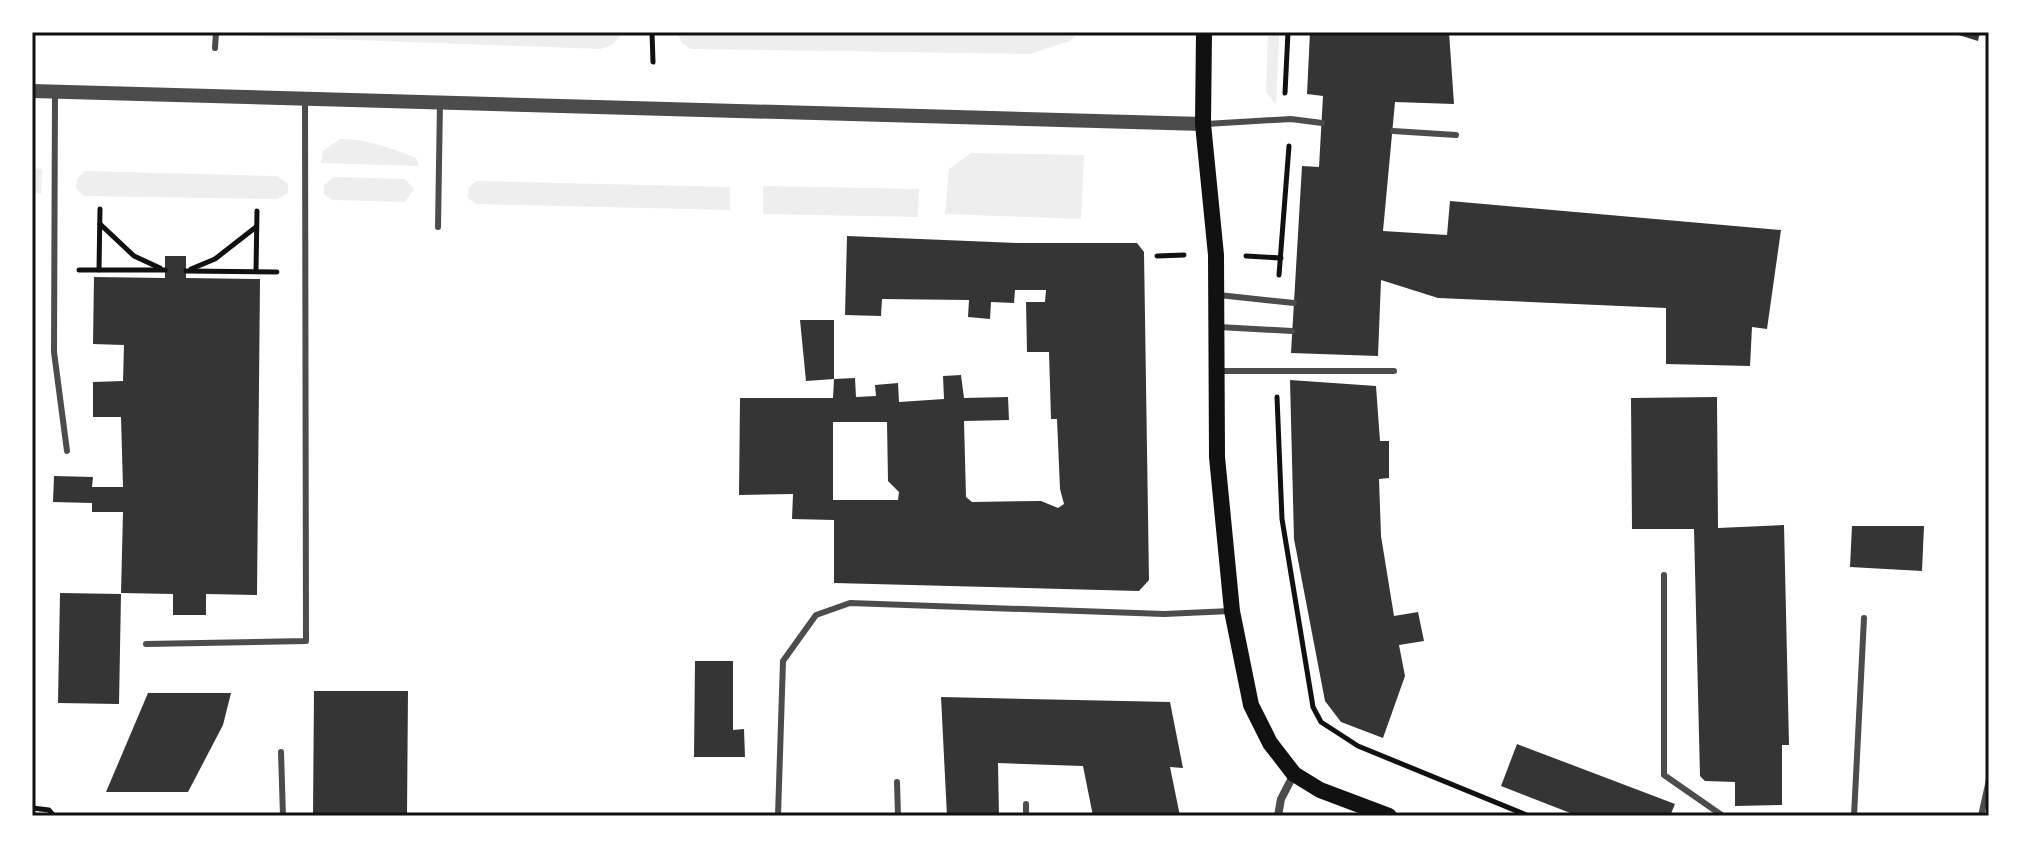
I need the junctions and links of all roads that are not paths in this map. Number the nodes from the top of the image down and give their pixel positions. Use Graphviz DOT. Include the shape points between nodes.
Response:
graph roads {
  1 [pos="216,32"];
  2 [pos="1204,32"];
  3 [pos="215,48"];
  4 [pos="32,91"];
  5 [pos="55,91"];
  6 [pos="305,99"];
  7 [pos="440,102"];
  8 [pos="1322,123"];
  9 [pos="1203,124"];
  10 [pos="1393,131"];
  11 [pos="1456,135"];
  12 [pos="438,227"];
  13 [pos="1216,295"];
  14 [pos="1294,303"];
  15 [pos="1216,327"];
  16 [pos="1292,331"];
  17 [pos="1216,371"];
  18 [pos="1394,371"];
  19 [pos="67,451"];
  20 [pos="1664,575"];
  21 [pos="1232,611"];
  22 [pos="1864,618"];
  23 [pos="146,644"];
  24 [pos="281,752"];
  25 [pos="1294,774"];
  26 [pos="1989,780"];
  27 [pos="897,782"];
  28 [pos="1026,804"];
  29 [pos="283,816"];
  30 [pos="778,816"];
  31 [pos="898,816"];
  32 [pos="1026,816"];
  33 [pos="1278,816"];
  34 [pos="1389,816"];
  35 [pos="1723,816"];
  36 [pos="1854,816"];
  37 [pos="1981,816"];
  1 -- 3 [label="lane"];
  2 -- 9 [label="main road"];
  4 -- 5 [label="street"];
  5 -- 6 [label="street"];
  5 -- 19 [label="lane" via="54,352"];
  6 -- 7 [label="street"];
  6 -- 23 [label="lane" via="306,641"];
  7 -- 9 [label="street"];
  7 -- 12 [label="lane"];
  8 -- 9 [label="lane" via="1291,119"];
  9 -- 13 [label="main road"];
  10 -- 11 [label="lane"];
  13 -- 14 [label="lane"];
  13 -- 15 [label="main road"];
  15 -- 16 [label="lane"];
  15 -- 17 [label="main road"];
  17 -- 18 [label="lane"];
  17 -- 21 [label="main road" via="1217,457"];
  20 -- 35 [label="lane" via="1664,775"];
  21 -- 25 [label="main road" via="1251,705"];
  21 -- 30 [label="lane" via="1164,614 850,603 816,615 783,661"];
  22 -- 36 [label="lane"];
  24 -- 29 [label="lane"];
  25 -- 33 [label="street"];
  25 -- 34 [label="main road" via="1320,790"];
  26 -- 37 [label="lane"];
  27 -- 31 [label="lane"];
  28 -- 32 [label="lane"];
}
